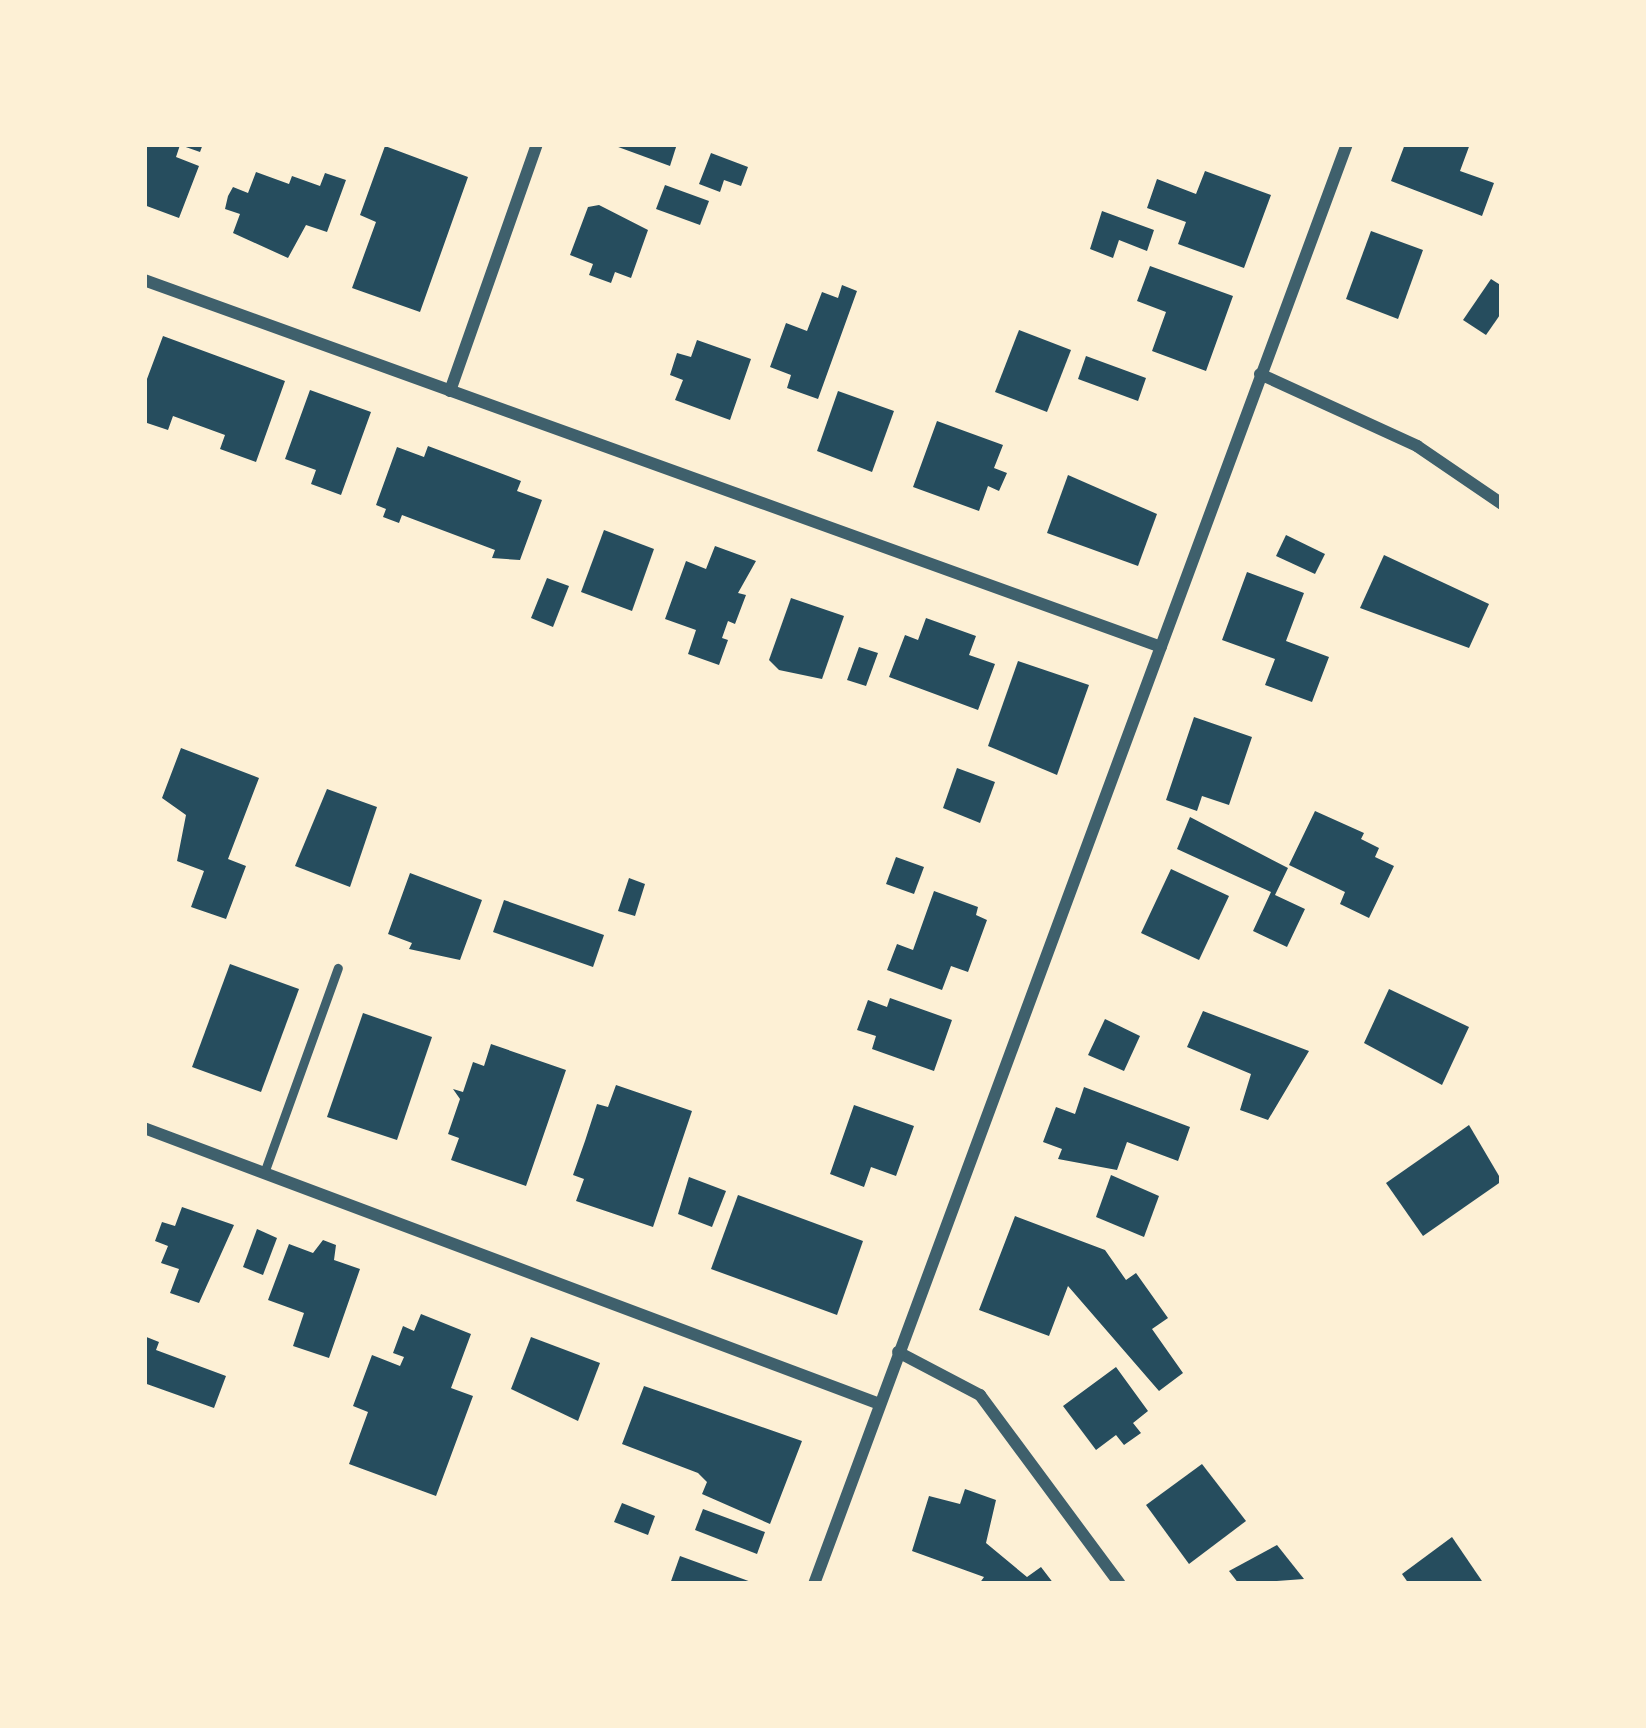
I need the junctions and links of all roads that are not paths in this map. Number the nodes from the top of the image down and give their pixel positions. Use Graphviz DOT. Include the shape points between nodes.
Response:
graph roads {
  1 [pos="537,144"];
  2 [pos="1347,144"];
  3 [pos="144,280"];
  4 [pos="1259,374"];
  5 [pos="449,391"];
  6 [pos="1502,504"];
  7 [pos="1162,646"];
  8 [pos="338,968"];
  9 [pos="144,1129"];
  10 [pos="264,1173"];
  11 [pos="898,1352"];
  12 [pos="880,1404"];
  13 [pos="814,1584"];
  14 [pos="1120,1584"];
  1 -- 5 [label="street"];
  2 -- 4 [label="street"];
  3 -- 5 [label="street"];
  4 -- 6 [label="street" via="1417,446"];
  4 -- 7 [label="street"];
  5 -- 7 [label="street"];
  7 -- 11 [label="street"];
  8 -- 10 [label="lane"];
  9 -- 10 [label="street"];
  10 -- 12 [label="street"];
  11 -- 12 [label="street"];
  11 -- 14 [label="street" via="980,1395"];
  12 -- 13 [label="street"];
}
